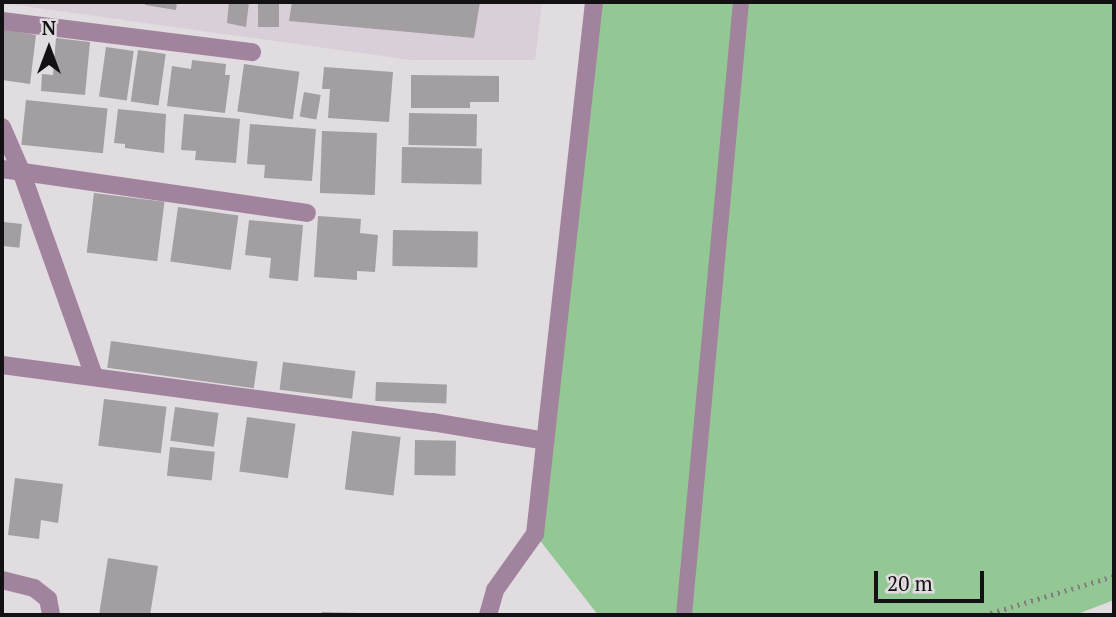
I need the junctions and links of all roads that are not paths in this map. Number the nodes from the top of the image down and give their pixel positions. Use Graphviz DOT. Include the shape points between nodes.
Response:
graph roads {
  1 [pos="594,2"];
  2 [pos="741,2"];
  3 [pos="2,21"];
  4 [pos="252,52"];
  5 [pos="2,127"];
  6 [pos="2,169"];
  7 [pos="22,172"];
  8 [pos="307,213"];
  9 [pos="2,365"];
  10 [pos="94,376"];
  11 [pos="545,441"];
  12 [pos="2,580"];
  13 [pos="51,615"];
  14 [pos="488,615"];
  15 [pos="684,615"];
  1 -- 11 [label="street"];
  2 -- 15 [label="lane"];
  3 -- 4 [label="street"];
  5 -- 7 [label="street"];
  6 -- 7 [label="street"];
  7 -- 8 [label="street"];
  7 -- 10 [label="street"];
  9 -- 10 [label="street"];
  10 -- 11 [label="street"];
  11 -- 14 [label="street" via="536,534 495,590"];
  12 -- 13 [label="street" via="34,588 48,599"];
}
